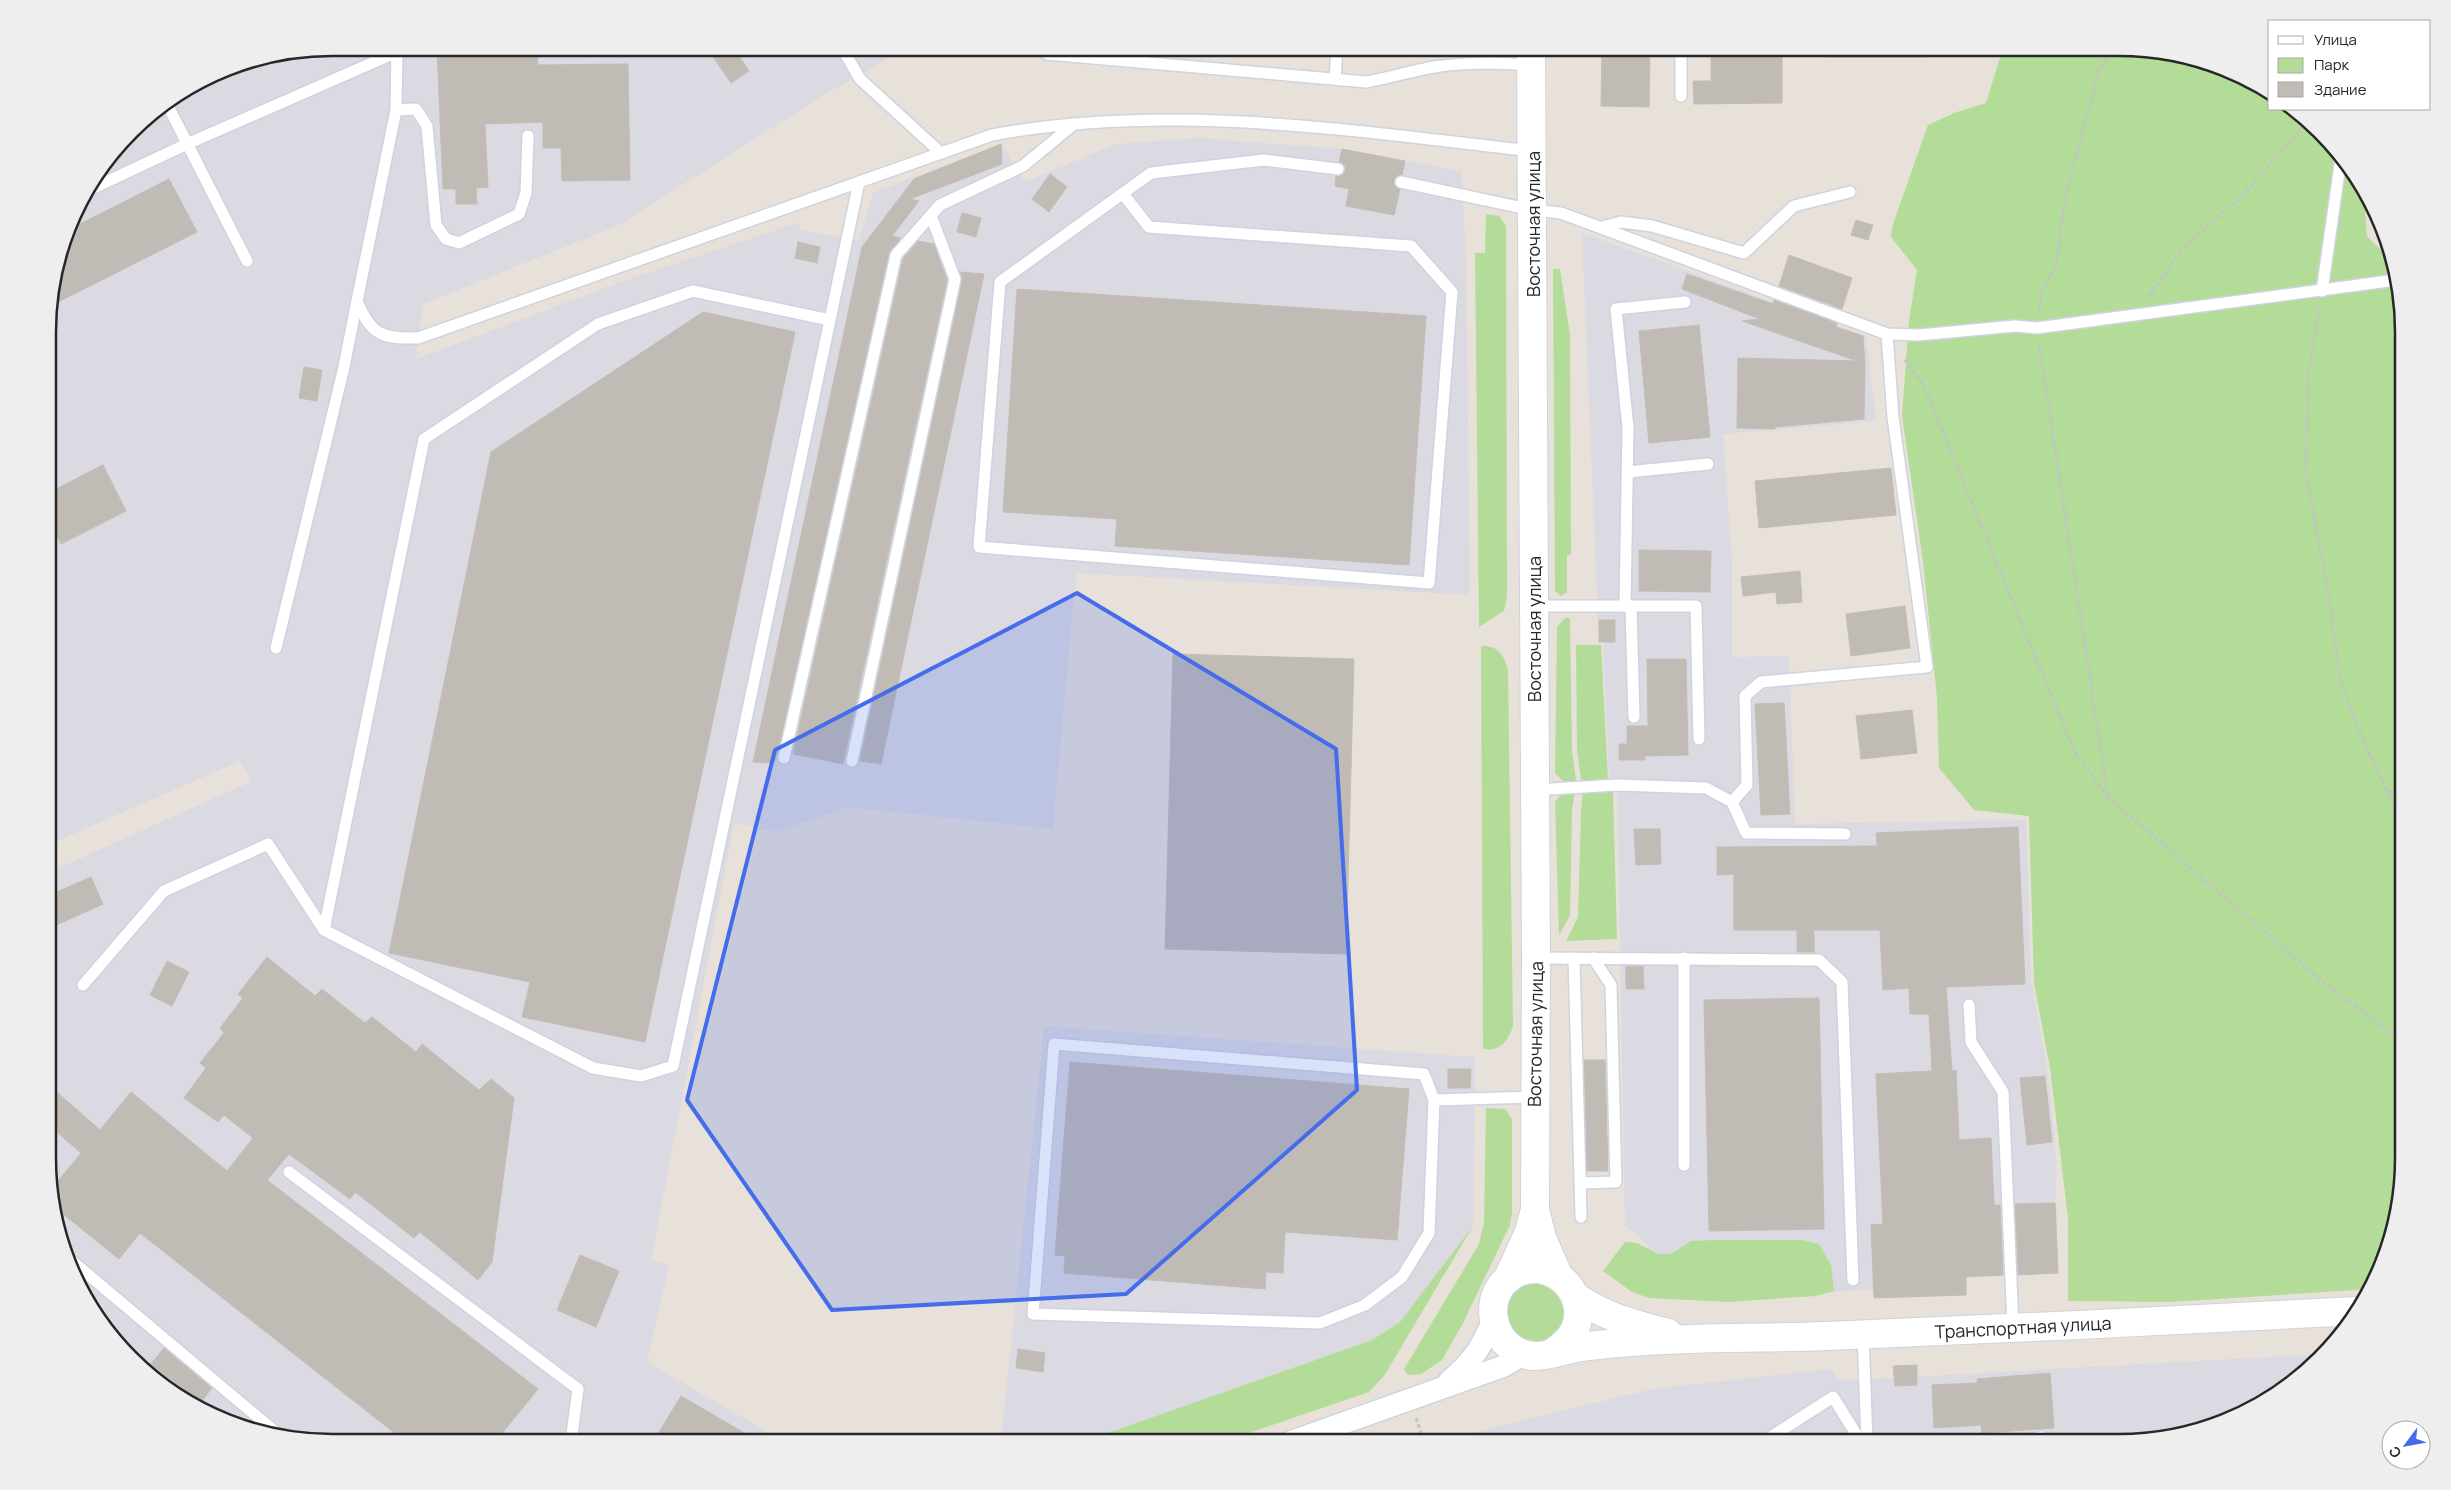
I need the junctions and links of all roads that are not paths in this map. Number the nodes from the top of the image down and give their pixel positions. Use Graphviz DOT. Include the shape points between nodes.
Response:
graph roads {
  1 [pos="384,56"];
  2 [pos="397,56"];
  3 [pos="847,56"];
  4 [pos="1070,56"];
  5 [pos="1336,56"];
  6 [pos="1531,56"];
  7 [pos="1682,56"];
  8 [pos="1335,79"];
  9 [pos="1681,96"];
  10 [pos="170,109"];
  11 [pos="396,110"];
  12 [pos="1074,124"];
  13 [pos="528,136"];
  14 [pos="187,144"];
  15 [pos="1532,151"];
  16 [pos="941,153"];
  17 [pos="2340,167"];
  18 [pos="1338,169"];
  19 [pos="859,182"];
  20 [pos="1401,182"];
  21 [pos="99,185"];
  22 [pos="1850,192"];
  23 [pos="1122,194"];
  24 [pos="1533,210"];
  25 [pos="931,216"];
  26 [pos="1602,227"];
  27 [pos="246,261"];
  28 [pos="2389,281"];
  29 [pos="2322,291"];
  30 [pos="358,301"];
  31 [pos="1685,302"];
  32 [pos="830,320"];
  33 [pos="1887,334"];
  34 [pos="1708,464"];
  35 [pos="1627,472"];
  36 [pos="1534,606"];
  37 [pos="1628,606"];
  38 [pos="276,648"];
  39 [pos="1634,717"];
  40 [pos="1699,739"];
  41 [pos="784,758"];
  42 [pos="852,761"];
  43 [pos="1534,790"];
  44 [pos="1732,802"];
  45 [pos="1845,834"];
  46 [pos="324,930"];
  47 [pos="1536,958"];
  48 [pos="1574,958"];
  49 [pos="1593,958"];
  50 [pos="1684,958"];
  51 [pos="83,985"];
  52 [pos="1969,1005"];
  53 [pos="1534,1097"];
  54 [pos="1434,1100"];
  55 [pos="1684,1165"];
  56 [pos="289,1172"];
  57 [pos="1580,1183"];
  58 [pos="1535,1210"];
  59 [pos="1581,1217"];
  60 [pos="78,1266"];
  61 [pos="1506,1280"];
  62 [pos="1853,1280"];
  63 [pos="1568,1287"];
  64 [pos="2348,1311"];
  65 [pos="1493,1319"];
  66 [pos="2013,1327"];
  67 [pos="1863,1334"];
  68 [pos="1689,1339"];
  69 [pos="1552,1353"];
  70 [pos="1524,1354"];
  71 [pos="1442,1387"];
  72 [pos="267,1425"];
  73 [pos="572,1434"];
  74 [pos="1312,1434"];
  75 [pos="1776,1434"];
  76 [pos="1856,1434"];
  77 [pos="1867,1434"];
  1 -- 14 [label="lane"];
  2 -- 11 [label="lane"];
  3 -- 16 [label="lane" via="860,79"];
  4 -- 8 [label="lane"];
  5 -- 8 [label="lane"];
  6 -- 8 [label="lane" via="1432,67 1366,82"];
  6 -- 15 [label="street, Восточная улица"];
  7 -- 9 [label="lane"];
  10 -- 14 [label="lane"];
  11 -- 13 [label="lane" via="416,109 427,126 436,225 446,240 459,243 519,214 526,193"];
  11 -- 30 [label="lane"];
  12 -- 15 [label="lane" via="1156,118 1230,122 1349,130"];
  12 -- 16 [label="lane" via="992,135"];
  12 -- 25 [label="lane" via="1023,166 940,205"];
  14 -- 21 [label="lane"];
  14 -- 27 [label="lane"];
  15 -- 24 [label="street, Восточная улица"];
  16 -- 19 [label="lane"];
  17 -- 29 [label="lane"];
  18 -- 23 [label="lane" via="1264,160 1151,173"];
  19 -- 30 [label="lane" via="418,338 384,337 366,322"];
  19 -- 32 [label="lane"];
  20 -- 24 [label="lane"];
  22 -- 26 [label="lane" via="1794,206 1744,253 1652,226 1621,222"];
  23 -- 23 [label="lane" via="1149,228 1411,246 1452,292 1429,583 979,547 1000,282"];
  24 -- 26 [label="lane" via="1561,212"];
  24 -- 36 [label="street, Восточная улица"];
  25 -- 41 [label="lane" via="896,255"];
  25 -- 42 [label="lane" via="955,279"];
  26 -- 33 [label="lane"];
  28 -- 29 [label="lane"];
  29 -- 33 [label="lane" via="2037,328 2015,326 1919,335"];
  30 -- 38 [label="lane"];
  31 -- 35 [label="lane" via="1616,309 1628,428"];
  32 -- 46 [label="lane" via="693,291 598,324 424,439"];
  32 -- 46 [label="lane" via="673,1066 640,1076 593,1068"];
  33 -- 44 [label="lane" via="1893,417 1927,667 1761,682 1745,696 1747,785"];
  34 -- 35 [label="lane"];
  35 -- 37 [label="lane"];
  36 -- 37 [label="lane"];
  36 -- 43 [label="street, Восточная улица"];
  37 -- 39 [label="lane"];
  37 -- 40 [label="lane" via="1696,606"];
  43 -- 44 [label="lane" via="1617,785 1706,788"];
  43 -- 47 [label="street, Восточная улица"];
  44 -- 45 [label="lane" via="1746,833"];
  46 -- 51 [label="lane" via="268,844 164,891"];
  47 -- 48 [label="lane"];
  47 -- 53 [label="street, Восточная улица"];
  48 -- 49 [label="lane"];
  48 -- 57 [label="lane"];
  49 -- 50 [label="lane"];
  49 -- 57 [label="lane" via="1611,985 1616,1182"];
  50 -- 55 [label="lane"];
  50 -- 62 [label="lane" via="1819,960 1842,982"];
  52 -- 66 [label="lane" via="1971,1042 2003,1092"];
  53 -- 54 [label="lane"];
  53 -- 58 [label="street, Восточная улица"];
  54 -- 54 [label="lane" via="1424,1074 1054,1044 1033,1314 1320,1323 1365,1305 1402,1277 1429,1233"];
  56 -- 73 [label="lane" via="578,1389"];
  57 -- 59 [label="lane"];
  58 -- 61 [label="street, Восточная улица" via="1526,1240"];
  58 -- 63 [label="street, Восточная улица" via="1542,1238"];
  60 -- 72 [label="lane"];
  61 -- 63 [label="street" via="1532,1269 1547,1271"];
  61 -- 65 [label="street" via="1493,1304"];
  63 -- 68 [label="street" via="1594,1310"];
  63 -- 69 [label="street" via="1579,1313 1575,1330 1566,1344"];
  64 -- 66 [label="street, Транспортная улица"];
  65 -- 70 [label="street" via="1503,1341"];
  65 -- 71 [label="street" via="1483,1344 1469,1364"];
  66 -- 67 [label="street, Транспортная улица"];
  67 -- 68 [label="street, Транспортная улица"];
  67 -- 77 [label="lane"];
  68 -- 69 [label="street" via="1587,1346"];
  69 -- 70 [label="street"];
  70 -- 71 [label="street" via="1504,1366"];
  71 -- 74 [label="street"];
  75 -- 76 [label="lane" via="1833,1397"];
}
